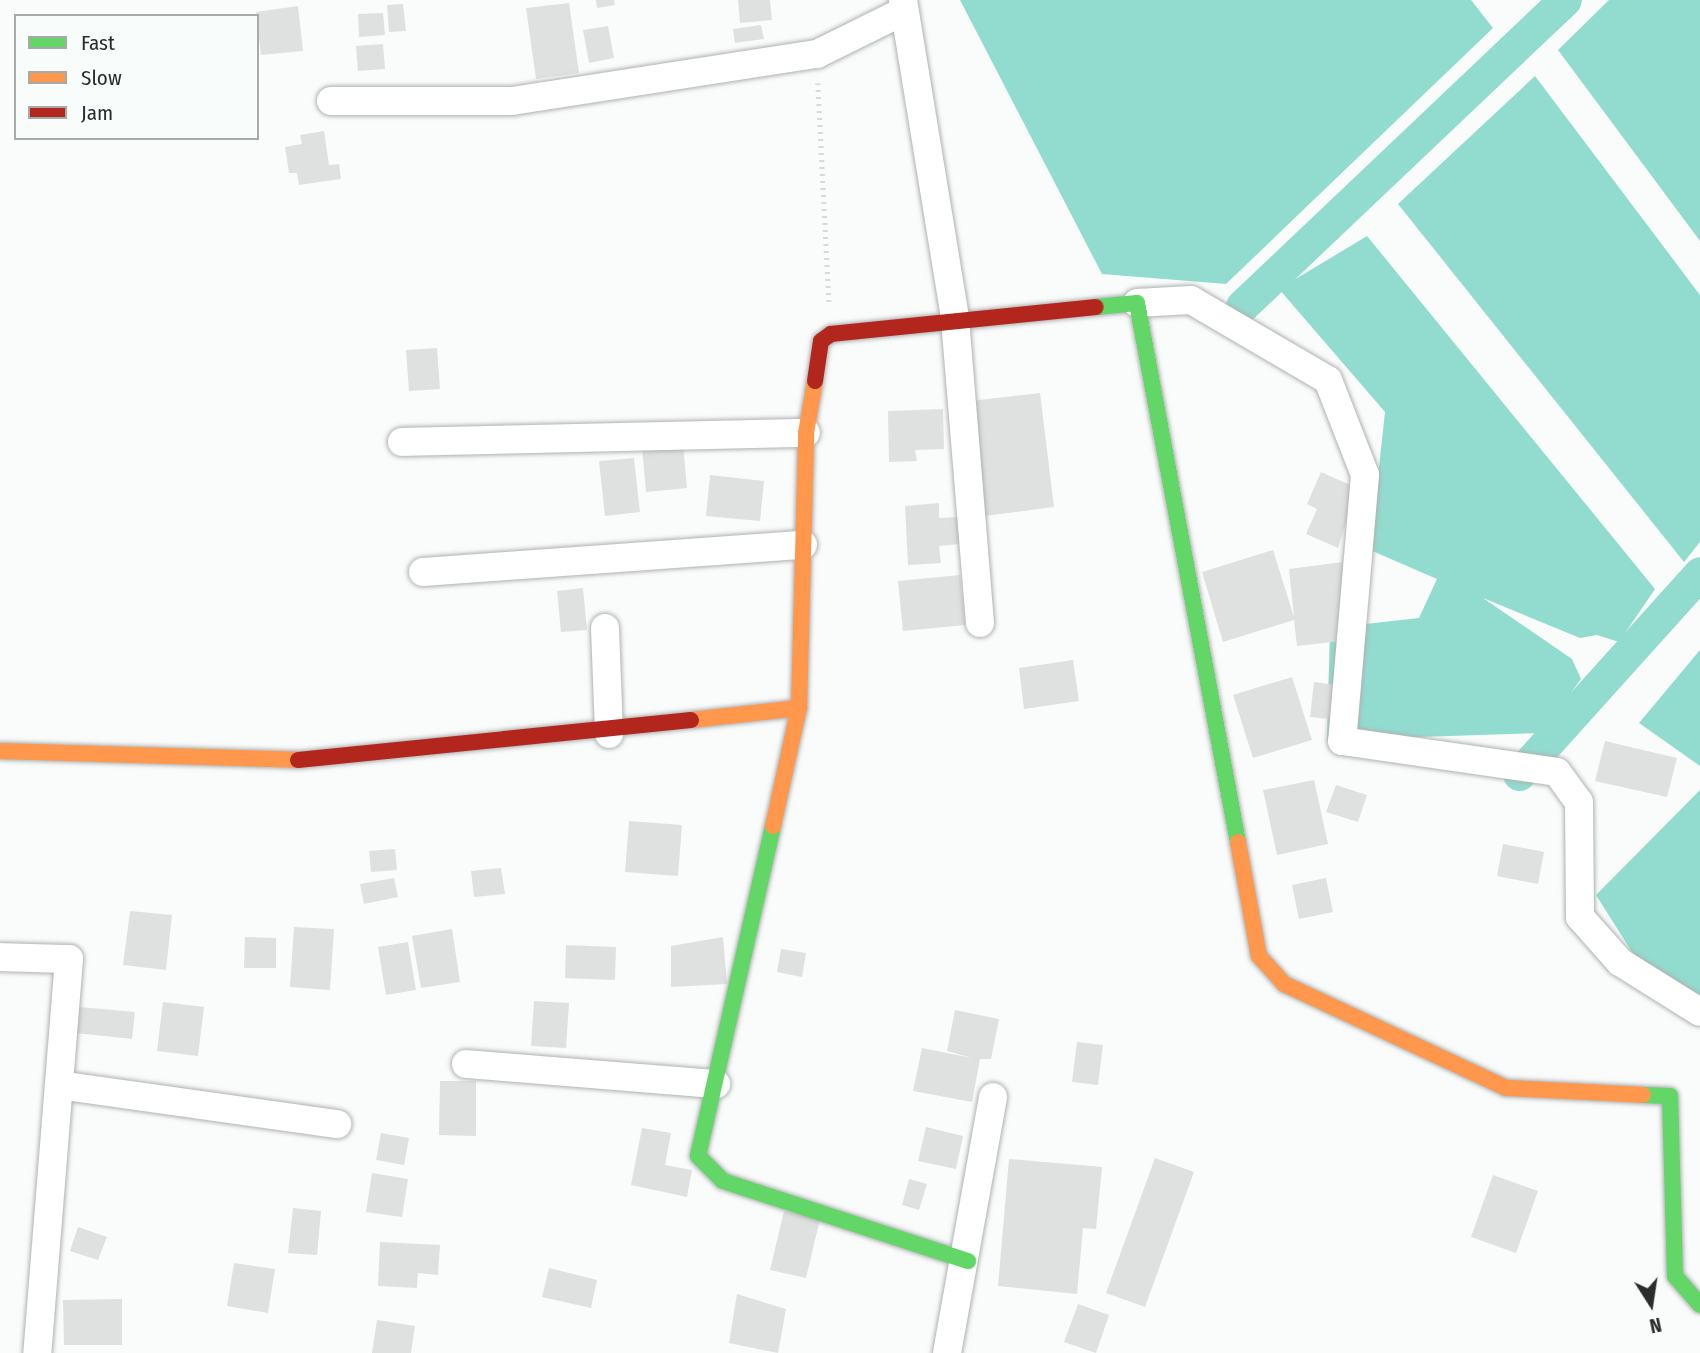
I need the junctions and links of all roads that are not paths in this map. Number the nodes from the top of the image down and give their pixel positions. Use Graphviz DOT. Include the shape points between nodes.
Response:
graph roads {
  1 [pos="903,6"];
  2 [pos="331,101"];
  3 [pos="1137,303"];
  4 [pos="955,318"];
  5 [pos="806,433"];
  6 [pos="402,442"];
  7 [pos="803,545"];
  8 [pos="423,572"];
  9 [pos="980,623"];
  10 [pos="606,628"];
  11 [pos="799,708"];
  12 [pos="609,734"];
  13 [pos="0,751"];
  14 [pos="0,957"];
  15 [pos="1700,1012"];
  16 [pos="466,1064"];
  17 [pos="716,1084"];
  18 [pos="59,1085"];
  19 [pos="993,1097"];
  20 [pos="337,1124"];
  21 [pos="968,1261"];
  22 [pos="1700,1305"];
  23 [pos="37,1353"];
  24 [pos="947,1353"];
  1 -- 2 [label="street" via="817,54 512,101"];
  1 -- 4 [label="street"];
  3 -- 4 [label="street"];
  3 -- 15 [label="street" via="1191,300 1328,380 1365,475 1342,741 1557,772 1579,802 1580,916 1620,961"];
  3 -- 22 [label="street" via="1259,956 1284,984 1506,1088 1670,1096 1675,1276"];
  4 -- 5 [label="street" via="831,334 821,341"];
  4 -- 9 [label="street"];
  5 -- 6 [label="street"];
  5 -- 7 [label="street"];
  7 -- 8 [label="street"];
  7 -- 11 [label="street"];
  10 -- 12 [label="street"];
  11 -- 12 [label="street"];
  11 -- 17 [label="street"];
  12 -- 13 [label="street" via="331,761"];
  14 -- 18 [label="street" via="69,959"];
  16 -- 17 [label="street"];
  17 -- 21 [label="street" via="698,1156 723,1181"];
  18 -- 20 [label="street"];
  18 -- 23 [label="street"];
  19 -- 21 [label="street"];
  21 -- 24 [label="street"];
}
